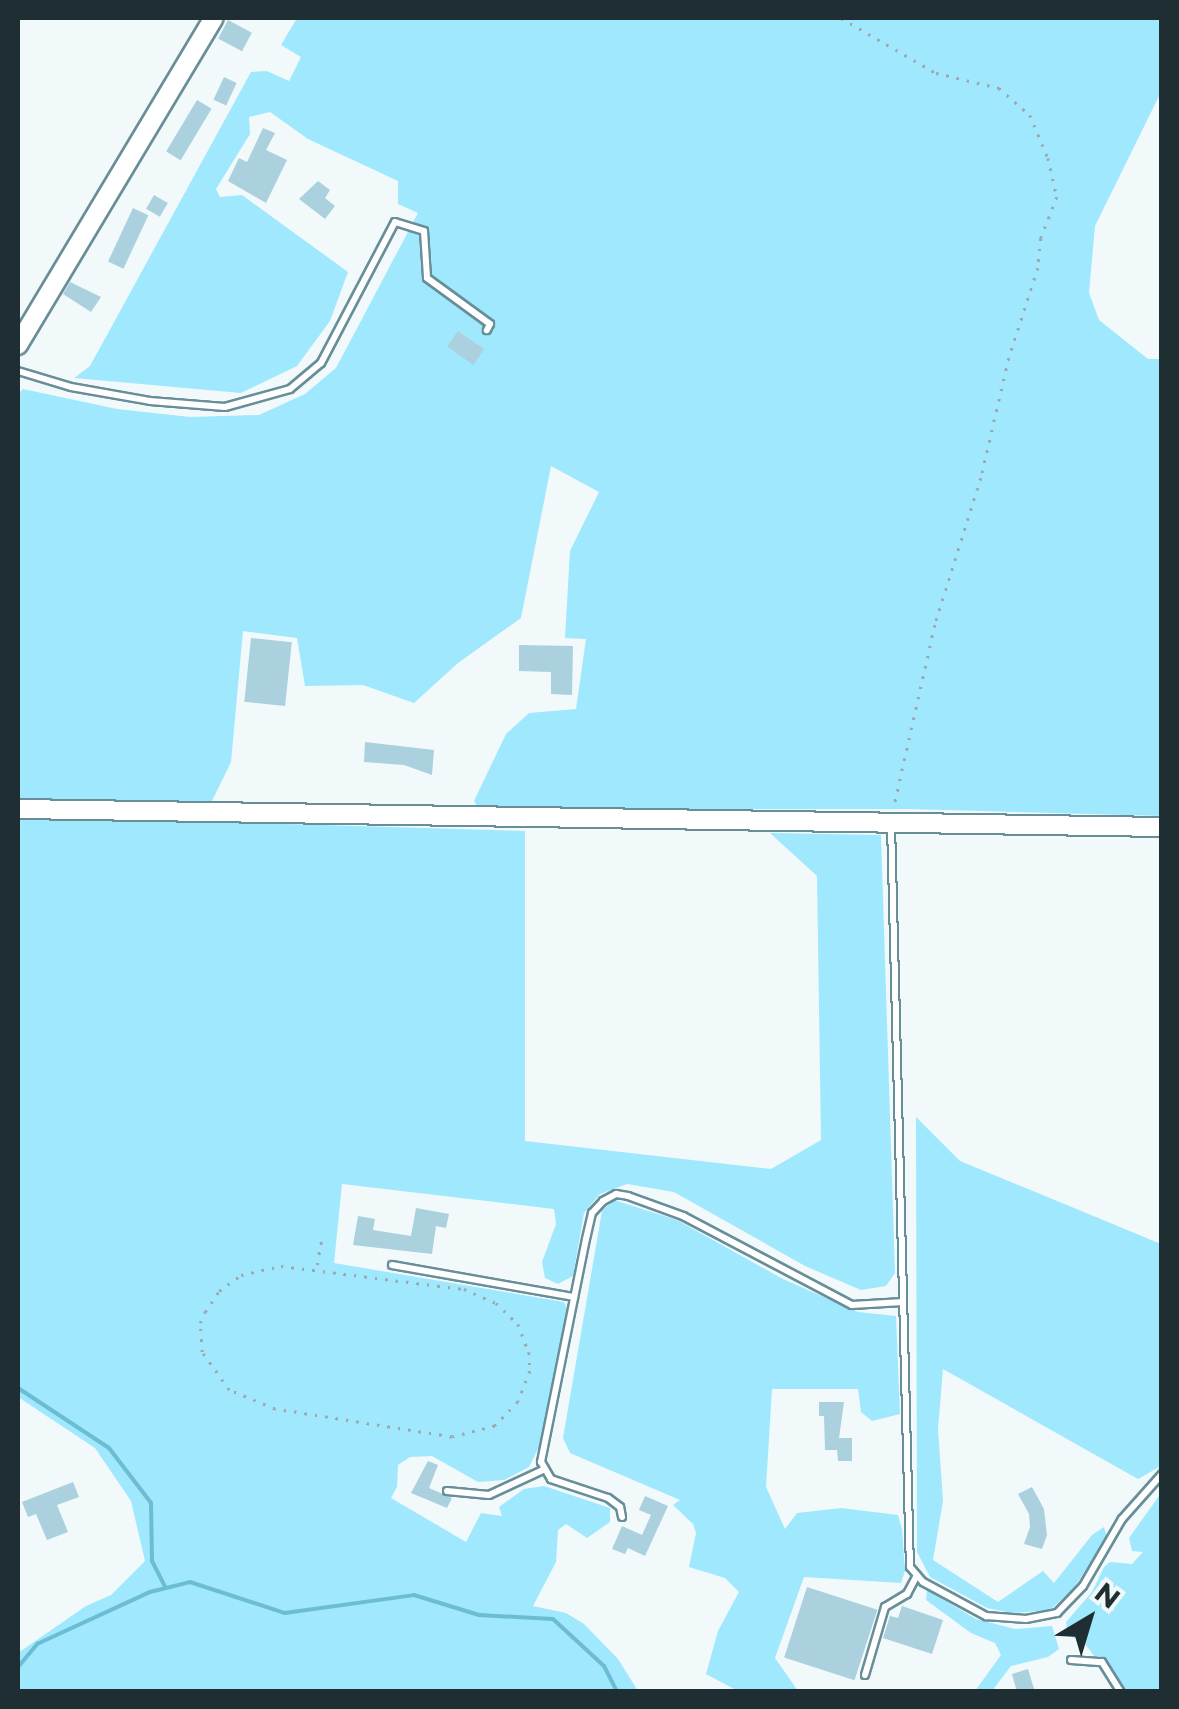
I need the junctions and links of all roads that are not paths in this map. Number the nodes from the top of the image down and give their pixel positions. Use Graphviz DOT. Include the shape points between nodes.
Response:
graph roads {
  1 [pos="214,18"];
  2 [pos="487,330"];
  3 [pos="18,345"];
  4 [pos="18,371"];
  5 [pos="18,810"];
  6 [pos="891,823"];
  7 [pos="1162,828"];
  8 [pos="392,1265"];
  9 [pos="574,1298"];
  10 [pos="903,1302"];
  11 [pos="544,1470"];
  12 [pos="1162,1474"];
  13 [pos="447,1491"];
  14 [pos="622,1517"];
  15 [pos="917,1575"];
  16 [pos="1070,1660"];
  17 [pos="866,1676"];
  18 [pos="1121,1692"];
  1 -- 3 [label="street"];
  2 -- 4 [label="lane" via="490,324 427,278 424,231 395,222 321,363 290,389 225,407 150,401"];
  5 -- 6 [label="street"];
  6 -- 7 [label="street"];
  6 -- 10 [label="lane"];
  8 -- 9 [label="lane"];
  9 -- 10 [label="lane" via="592,1213 616,1194 683,1216 852,1305"];
  9 -- 11 [label="lane"];
  10 -- 15 [label="lane" via="910,1567"];
  11 -- 13 [label="lane" via="490,1495"];
  11 -- 14 [label="lane" via="551,1479 608,1498"];
  12 -- 15 [label="lane" via="1057,1613 986,1616"];
  15 -- 17 [label="lane" via="907,1594 885,1606"];
  16 -- 18 [label="lane" via="1102,1662"];
}
